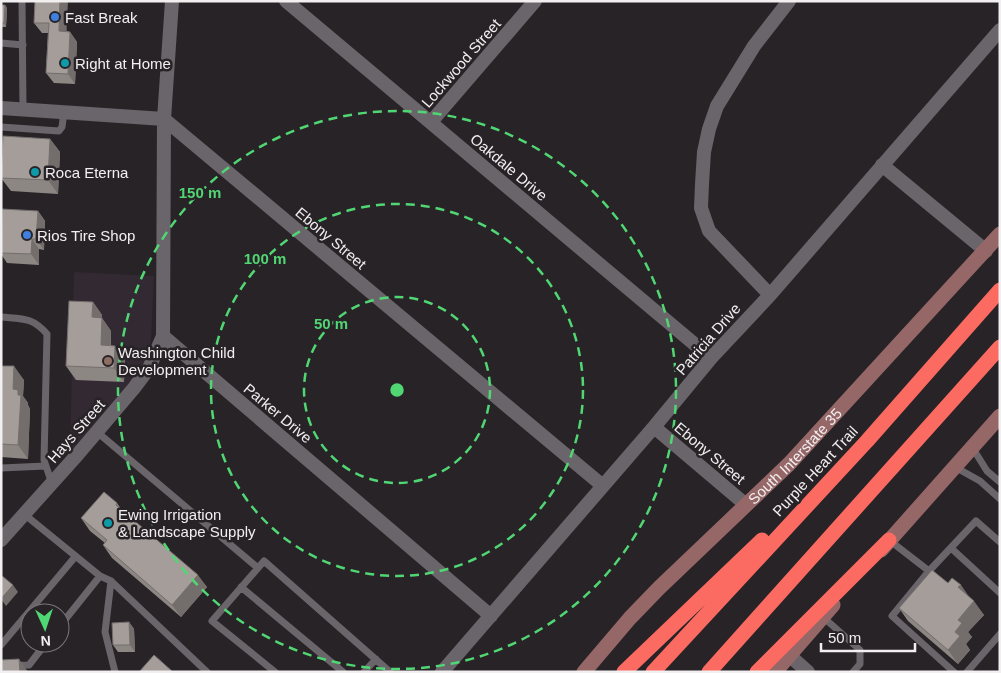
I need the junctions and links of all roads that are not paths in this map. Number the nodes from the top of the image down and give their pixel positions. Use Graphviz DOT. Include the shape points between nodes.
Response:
graph roads {
  1 [pos="22,1"];
  2 [pos="172,1"];
  3 [pos="286,1"];
  4 [pos="535,1"];
  5 [pos="789,1"];
  6 [pos="1000,30"];
  7 [pos="1,43"];
  8 [pos="23,44"];
  9 [pos="1,108"];
  10 [pos="23,110"];
  11 [pos="64,112"];
  12 [pos="164,120"];
  13 [pos="431,122"];
  14 [pos="1,127"];
  15 [pos="882,165"];
  16 [pos="1000,234"];
  17 [pos="986,250"];
  18 [pos="1000,290"];
  19 [pos="770,295"];
  20 [pos="1,318"];
  21 [pos="163,336"];
  22 [pos="1000,347"];
  23 [pos="711,358"];
  24 [pos="1000,416"];
  25 [pos="654,427"];
  26 [pos="97,432"];
  27 [pos="867,441"];
  28 [pos="972,446"];
  29 [pos="46,466"];
  30 [pos="954,466"];
  31 [pos="1,468"];
  32 [pos="1000,482"];
  33 [pos="52,484"];
  34 [pos="603,486"];
  35 [pos="1000,499"];
  36 [pos="745,504"];
  37 [pos="24,513"];
  38 [pos="1,540"];
  39 [pos="889,540"];
  40 [pos="1000,542"];
  41 [pos="951,548"];
  42 [pos="76,557"];
  43 [pos="258,568"];
  44 [pos="929,572"];
  45 [pos="100,576"];
  46 [pos="111,581"];
  47 [pos="242,587"];
  48 [pos="1000,592"];
  49 [pos="70,614"];
  50 [pos="491,616"];
  51 [pos="822,617"];
  52 [pos="1000,634"];
  53 [pos="1,645"];
  54 [pos="38,653"];
  55 [pos="790,655"];
  56 [pos="376,659"];
  57 [pos="1,666"];
  58 [pos="114,672"];
  59 [pos="207,672"];
  60 [pos="275,672"];
  61 [pos="343,672"];
  62 [pos="364,672"];
  63 [pos="390,672"];
  64 [pos="442,672"];
  65 [pos="584,672"];
  66 [pos="624,672"];
  67 [pos="653,672"];
  68 [pos="710,672"];
  69 [pos="757,672"];
  70 [pos="775,672"];
  71 [pos="808,672"];
  72 [pos="853,672"];
  73 [pos="954,672"];
  74 [pos="967,672"];
  1 -- 8 [label="lane"];
  2 -- 12 [label="street"];
  3 -- 13 [label="street, Oakdale Drive"];
  4 -- 13 [label="street, Lockwood Street"];
  5 -- 19 [label="street" via="754,46 717,106 706,144 702,184 701,208 709,231"];
  6 -- 15 [label="street, Patricia Drive"];
  7 -- 8 [label="lane"];
  8 -- 10 [label="lane"];
  9 -- 10 [label="street"];
  10 -- 11 [label="street"];
  11 -- 12 [label="street"];
  11 -- 14 [label="lane" via="59,131"];
  12 -- 21 [label="street"];
  12 -- 34 [label="street, Ebony Street"];
  13 -- 23 [label="street, Oakdale Drive"];
  15 -- 17 [label="street"];
  15 -- 19 [label="street, Patricia Drive"];
  16 -- 17 [label="main road, South Interstate 35"];
  17 -- 36 [label="main road, South Interstate 35" via="789,464"];
  18 -- 27 [label="highway, Purple Heart Trail"];
  19 -- 23 [label="street, Patricia Drive"];
  20 -- 29 [label="lane" via="24,319 38,324 47,334"];
  21 -- 26 [label="street, Hays Street" via="149,368"];
  21 -- 50 [label="street, Parker Drive"];
  22 -- 68 [label="highway"];
  23 -- 25 [label="street, Patricia Drive"];
  24 -- 28 [label="main road"];
  25 -- 34 [label="street, Patricia Drive"];
  25 -- 36 [label="street, Ebony Street"];
  26 -- 33 [label="street, Hays Street"];
  26 -- 43 [label="lane"];
  27 -- 66 [label="highway"];
  27 -- 67 [label="highway, Purple Heart Trail"];
  28 -- 30 [label="main road"];
  28 -- 32 [label="lane" via="987,471"];
  29 -- 31 [label="lane"];
  29 -- 33 [label="lane"];
  30 -- 35 [label="lane" via="980,481"];
  30 -- 39 [label="main road"];
  33 -- 37 [label="street, Hays Street"];
  34 -- 50 [label="street, Patricia Drive"];
  36 -- 65 [label="main road, South Interstate 35" via="642,606"];
  37 -- 38 [label="street, Hays Street"];
  37 -- 42 [label="lane"];
  39 -- 44 [label="lane"];
  39 -- 51 [label="main road"];
  39 -- 69 [label="highway"];
  40 -- 41 [label="lane" via="976,521"];
  41 -- 44 [label="lane"];
  41 -- 48 [label="lane"];
  42 -- 45 [label="lane"];
  42 -- 53 [label="lane"];
  43 -- 47 [label="lane"];
  43 -- 56 [label="lane" via="264,561"];
  44 -- 73 [label="lane" via="892,616"];
  45 -- 46 [label="lane"];
  45 -- 49 [label="lane"];
  46 -- 58 [label="lane" via="105,632"];
  46 -- 59 [label="lane"];
  47 -- 60 [label="lane" via="212,621"];
  47 -- 61 [label="lane"];
  50 -- 64 [label="street, Patricia Drive"];
  51 -- 55 [label="main road"];
  51 -- 72 [label="lane" via="860,650 860,664"];
  52 -- 74 [label="lane"];
  54 -- 57 [label="lane" via="29,665"];
  55 -- 70 [label="main road"];
  55 -- 71 [label="street"];
  56 -- 62 [label="lane"];
  56 -- 63 [label="lane"];
}
